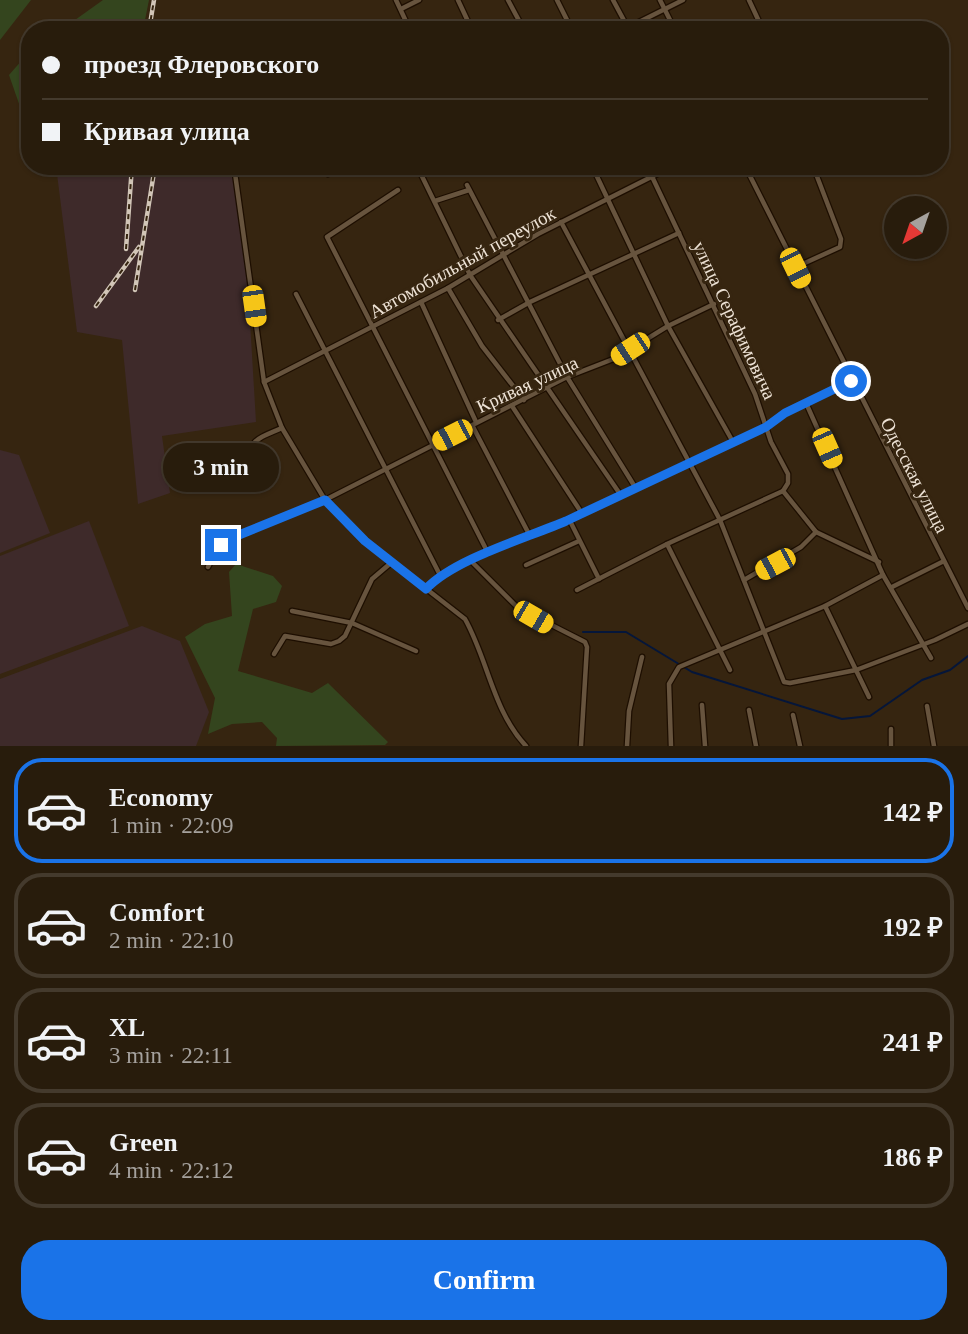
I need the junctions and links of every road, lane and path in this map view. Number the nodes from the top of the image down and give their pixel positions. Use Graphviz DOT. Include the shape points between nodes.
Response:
graph roads {
  1 [pos="397,0"];
  2 [pos="419,0"];
  3 [pos="458,0"];
  4 [pos="508,0"];
  5 [pos="557,0"];
  6 [pos="613,0"];
  7 [pos="660,0"];
  8 [pos="683,0"];
  9 [pos="749,0"];
  10 [pos="401,9"];
  11 [pos="666,10"];
  12 [pos="406,21"];
  13 [pos="468,21"];
  14 [pos="519,21"];
  15 [pos="568,21"];
  16 [pos="622,21"];
  17 [pos="642,21"];
  18 [pos="671,21"];
  19 [pos="759,21"];
  20 [pos="235,175"];
  21 [pos="422,175"];
  22 [pos="596,175"];
  23 [pos="748,175"];
  24 [pos="816,175"];
  25 [pos="652,176"];
  26 [pos="398,190"];
  27 [pos="607,198"];
  28 [pos="435,201"];
  29 [pos="561,222"];
  30 [pos="679,233"];
  31 [pos="503,255"];
  32 [pos="634,256"];
  33 [pos="795,268"];
  34 [pos="470,275"];
  35 [pos="589,275"];
  36 [pos="448,288"];
  37 [pos="296,293"];
  38 [pos="421,302"];
  39 [pos="530,302"];
  40 [pos="714,304"];
  41 [pos="498,320"];
  42 [pos="668,326"];
  43 [pos="373,328"];
  44 [pos="630,349"];
  45 [pos="324,352"];
  46 [pos="567,377"];
  47 [pos="851,381"];
  48 [pos="264,382"];
  49 [pos="546,389"];
  50 [pos="524,400"];
  51 [pos="806,403"];
  52 [pos="512,406"];
  53 [pos="474,424"];
  54 [pos="766,427"];
  55 [pos="282,428"];
  56 [pos="733,442"];
  57 [pos="432,445"];
  58 [pos="691,461"];
  59 [pos="383,471"];
  60 [pos="248,475"];
  61 [pos="635,487"];
  62 [pos="783,491"];
  63 [pos="620,494"];
  64 [pos="325,500"];
  65 [pos="581,512"];
  66 [pos="569,519"];
  67 [pos="720,520"];
  68 [pos="816,531"];
  69 [pos="530,536"];
  70 [pos="579,541"];
  71 [pos="667,544"];
  72 [pos="488,553"];
  73 [pos="944,561"];
  74 [pos="392,562"];
  75 [pos="471,562"];
  76 [pos="879,562"];
  77 [pos="526,565"];
  78 [pos="208,567"];
  79 [pos="883,575"];
  80 [pos="441,577"];
  81 [pos="599,579"];
  82 [pos="744,580"];
  83 [pos="892,587"];
  84 [pos="426,589"];
  85 [pos="577,590"];
  86 [pos="825,606"];
  87 [pos="968,608"];
  88 [pos="292,611"];
  89 [pos="352,622"];
  90 [pos="968,624"];
  91 [pos="762,631"];
  92 [pos="924,643"];
  93 [pos="416,651"];
  94 [pos="721,651"];
  95 [pos="274,654"];
  96 [pos="642,657"];
  97 [pos="931,658"];
  98 [pos="730,670"];
  99 [pos="856,670"];
  100 [pos="869,697"];
  101 [pos="702,705"];
  102 [pos="927,706"];
  103 [pos="749,710"];
  104 [pos="793,715"];
  105 [pos="891,729"];
  106 [pos="526,746"];
  107 [pos="581,746"];
  108 [pos="627,746"];
  109 [pos="671,746"];
  110 [pos="705,746"];
  111 [pos="756,746"];
  112 [pos="800,746"];
  113 [pos="891,746"];
  114 [pos="934,746"];
  1 -- 10 [label="street"];
  2 -- 10 [label="street"];
  3 -- 13 [label="street"];
  4 -- 14 [label="street"];
  5 -- 15 [label="street"];
  6 -- 16 [label="street"];
  7 -- 11 [label="street"];
  8 -- 11 [label="street"];
  9 -- 19 [label="street"];
  10 -- 12 [label="street"];
  11 -- 17 [label="street"];
  11 -- 18 [label="street"];
  20 -- 48 [label="street"];
  21 -- 28 [label="street"];
  22 -- 27 [label="street"];
  23 -- 33 [label="street, Одесская улица"];
  24 -- 33 [label="street" via="840,247"];
  25 -- 27 [label="street, Автомобильный переулок"];
  25 -- 30 [label="street, улица Серафимовича"];
  26 -- 43 [label="street" via="327,237"];
  27 -- 29 [label="street, Автомобильный переулок"];
  27 -- 32 [label="street"];
  28 -- 31 [label="street" via="468,188"];
  28 -- 34 [label="street"];
  29 -- 31 [label="street, Автомобильный переулок"];
  29 -- 35 [label="street"];
  30 -- 32 [label="street"];
  30 -- 40 [label="street, улица Серафимовича"];
  31 -- 34 [label="street, Автомобильный переулок"];
  31 -- 39 [label="street"];
  32 -- 35 [label="street"];
  32 -- 42 [label="street"];
  33 -- 47 [label="street, Одесская улица"];
  34 -- 36 [label="street, Автомобильный переулок"];
  34 -- 41 [label="street"];
  35 -- 39 [label="street"];
  35 -- 44 [label="street"];
  36 -- 38 [label="street, Автомобильный переулок"];
  36 -- 50 [label="street" via="482,346"];
  37 -- 45 [label="street"];
  38 -- 43 [label="street, Автомобильный переулок"];
  38 -- 53 [label="street"];
  39 -- 41 [label="street"];
  39 -- 46 [label="street"];
  40 -- 42 [label="street, Кривая улица"];
  40 -- 54 [label="street, улица Серафимовича"];
  41 -- 49 [label="street"];
  42 -- 44 [label="street, Кривая улица"];
  42 -- 56 [label="street"];
  43 -- 45 [label="street, Автомобильный переулок"];
  43 -- 57 [label="street"];
  44 -- 46 [label="street, Кривая улица"];
  44 -- 58 [label="street"];
  45 -- 48 [label="street, Автомобильный переулок"];
  45 -- 59 [label="street"];
  46 -- 49 [label="street, Кривая улица"];
  46 -- 61 [label="street"];
  47 -- 51 [label="street"];
  47 -- 73 [label="street, Одесская улица"];
  48 -- 55 [label="street"];
  49 -- 50 [label="street, Кривая улица"];
  49 -- 63 [label="street"];
  50 -- 52 [label="street, Кривая улица"];
  51 -- 54 [label="street"];
  51 -- 76 [label="street, улица Серафимовича"];
  52 -- 53 [label="street, Кривая улица"];
  52 -- 65 [label="street"];
  53 -- 57 [label="street, Кривая улица"];
  53 -- 69 [label="street"];
  54 -- 56 [label="street"];
  54 -- 62 [label="street, улица Серафимовича" via="788,474"];
  55 -- 60 [label="street" via="248,448"];
  55 -- 64 [label="street"];
  56 -- 58 [label="street"];
  57 -- 59 [label="street, Кривая улица"];
  57 -- 72 [label="street"];
  58 -- 61 [label="street"];
  58 -- 67 [label="street"];
  59 -- 64 [label="street, Кривая улица"];
  59 -- 80 [label="street"];
  61 -- 63 [label="street"];
  62 -- 67 [label="street"];
  62 -- 68 [label="street"];
  63 -- 65 [label="street"];
  64 -- 74 [label="street"];
  64 -- 78 [label="street, Кривая улица" via="229,539"];
  65 -- 66 [label="street"];
  66 -- 69 [label="street"];
  66 -- 70 [label="street"];
  67 -- 71 [label="street"];
  67 -- 82 [label="street"];
  68 -- 76 [label="street"];
  68 -- 82 [label="street" via="801,547"];
  69 -- 72 [label="street"];
  70 -- 77 [label="street"];
  70 -- 81 [label="street"];
  71 -- 81 [label="street"];
  71 -- 94 [label="street"];
  72 -- 75 [label="street"];
  73 -- 83 [label="street"];
  73 -- 87 [label="street, Одесская улица"];
  74 -- 84 [label="street"];
  74 -- 89 [label="street" via="372,579"];
  75 -- 80 [label="street"];
  75 -- 107 [label="street" via="518,608 585,642"];
  76 -- 79 [label="street, улица Серафимовича"];
  79 -- 83 [label="street, улица Серафимовича"];
  79 -- 86 [label="street"];
  80 -- 84 [label="street"];
  81 -- 85 [label="street"];
  82 -- 91 [label="street"];
  83 -- 92 [label="street, улица Серафимовича"];
  84 -- 106 [label="street" via="465,619 504,715"];
  86 -- 91 [label="street"];
  86 -- 99 [label="street"];
  88 -- 89 [label="street"];
  89 -- 93 [label="street"];
  89 -- 95 [label="street" via="345,636 331,644 285,636"];
  90 -- 92 [label="street"];
  91 -- 94 [label="street"];
  91 -- 99 [label="street" via="783,681 790,684"];
  92 -- 97 [label="street, улица Серафимовича"];
  92 -- 99 [label="street"];
  94 -- 98 [label="street"];
  94 -- 109 [label="street" via="681,666 668,684"];
  96 -- 108 [label="street" via="629,711"];
  99 -- 100 [label="street"];
  101 -- 110 [label="street"];
  102 -- 114 [label="street"];
  103 -- 111 [label="street"];
  104 -- 112 [label="street"];
  105 -- 113 [label="street"];
}
